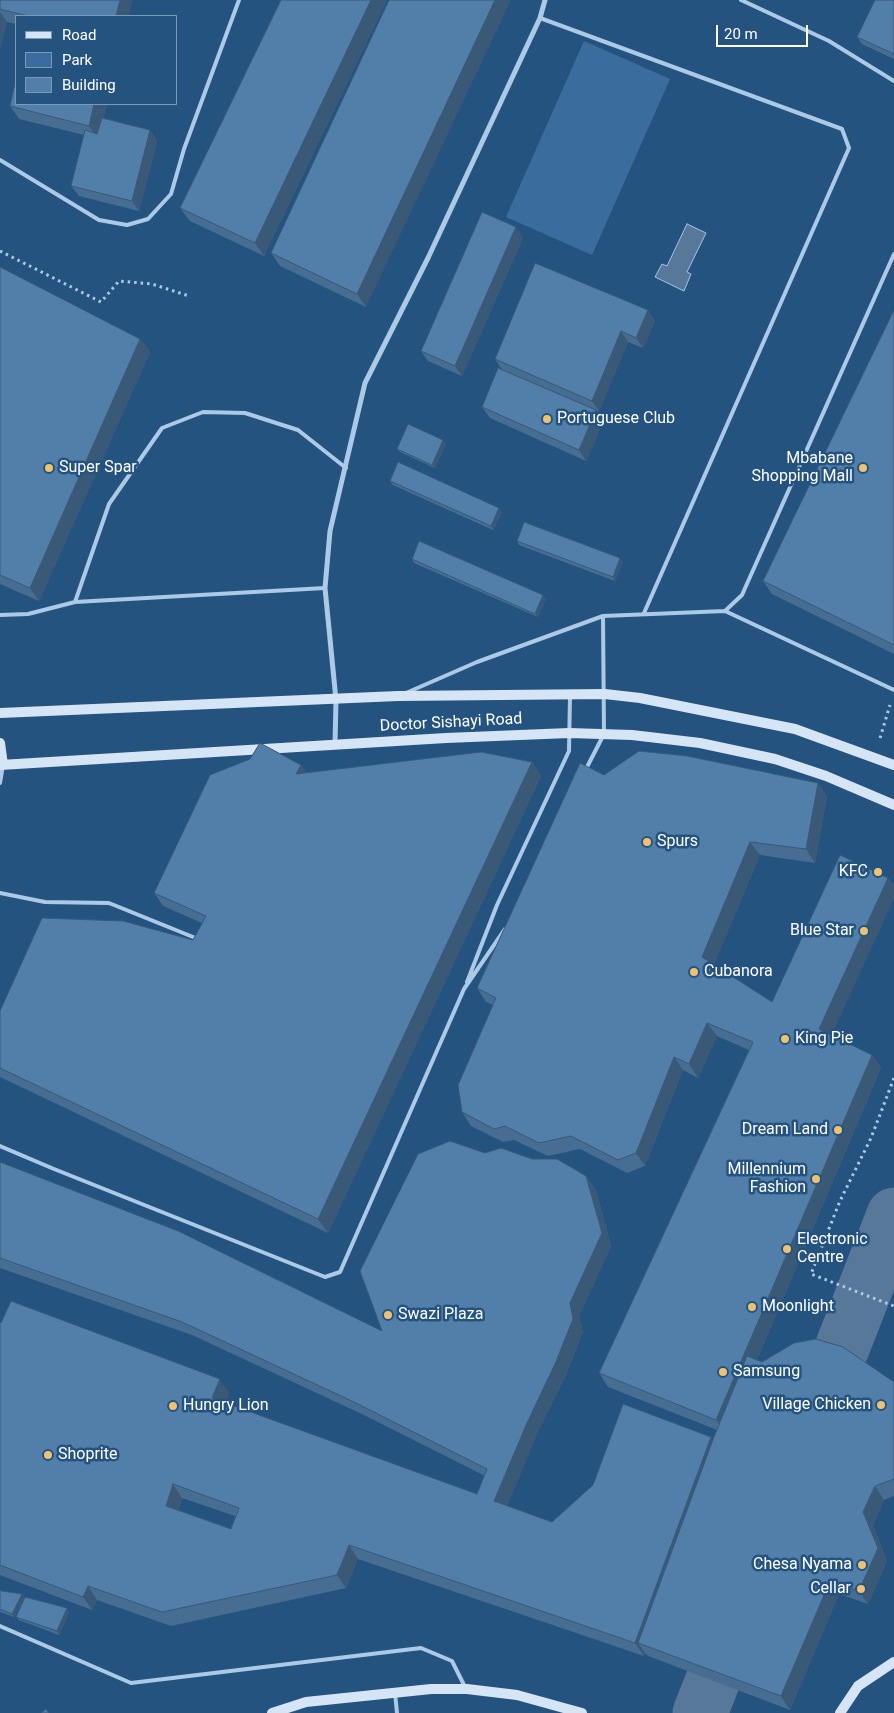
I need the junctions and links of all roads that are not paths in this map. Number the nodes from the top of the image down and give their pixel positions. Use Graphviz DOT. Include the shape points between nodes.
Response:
graph roads {
  1 [pos="239,0"];
  2 [pos="545,0"];
  3 [pos="741,0"];
  4 [pos="540,18"];
  5 [pos="894,81"];
  6 [pos="0,160"];
  7 [pos="894,254"];
  8 [pos="346,468"];
  9 [pos="325,588"];
  10 [pos="75,602"];
  11 [pos="725,611"];
  12 [pos="644,613"];
  13 [pos="0,615"];
  14 [pos="604,616"];
  15 [pos="894,690"];
  16 [pos="570,694"];
  17 [pos="605,694"];
  18 [pos="398,696"];
  19 [pos="336,700"];
  20 [pos="0,713"];
  21 [pos="569,733"];
  22 [pos="604,734"];
  23 [pos="0,743"];
  24 [pos="334,745"];
  25 [pos="2,765"];
  26 [pos="894,766"];
  27 [pos="582,778"];
  28 [pos="0,783"];
  29 [pos="894,804"];
  30 [pos="0,893"];
  31 [pos="506,927"];
  32 [pos="200,940"];
  33 [pos="464,989"];
  34 [pos="0,1146"];
  35 [pos="0,1626"];
  36 [pos="894,1662"];
  37 [pos="467,1689"];
  38 [pos="395,1693"];
  39 [pos="272,1713"];
  40 [pos="397,1713"];
  41 [pos="582,1713"];
  42 [pos="840,1713"];
  1 -- 6 [label="lane" via="184,149 171,194 148,219 127,225 99,220"];
  2 -- 4 [label="street"];
  3 -- 5 [label="lane" via="829,41"];
  4 -- 8 [label="street" via="428,258 365,383"];
  4 -- 12 [label="lane" via="842,129 848,148"];
  7 -- 11 [label="lane" via="742,595"];
  8 -- 9 [label="street" via="330,531"];
  8 -- 10 [label="lane" via="298,430 245,413 203,412 162,428 109,504"];
  9 -- 10 [label="lane"];
  9 -- 19 [label="street"];
  10 -- 13 [label="lane" via="28,614"];
  11 -- 12 [label="lane"];
  11 -- 15 [label="lane"];
  12 -- 14 [label="lane"];
  14 -- 17 [label="lane"];
  14 -- 18 [label="lane" via="476,662"];
  16 -- 17 [label="main road, Doctor Sishayi Road"];
  16 -- 18 [label="main road, Doctor Sishayi Road"];
  16 -- 21 [label="lane"];
  17 -- 22 [label="lane"];
  17 -- 26 [label="main road, Doctor Sishayi Road" via="795,729"];
  18 -- 19 [label="main road, Doctor Sishayi Road"];
  19 -- 20 [label="main road, Doctor Sishayi Road"];
  19 -- 24 [label="street"];
  21 -- 22 [label="main road, Doctor Sishayi Road"];
  21 -- 24 [label="main road, Doctor Sishayi Road"];
  21 -- 33 [label="lane" via="569,751 497,905"];
  22 -- 27 [label="lane"];
  22 -- 29 [label="main road, Doctor Sishayi Road" via="700,743 775,759"];
  23 -- 25 [label="main road"];
  24 -- 25 [label="main road, Doctor Sishayi Road"];
  25 -- 28 [label="lane"];
  30 -- 32 [label="lane" via="45,902 109,903"];
  31 -- 33 [label="lane"];
  33 -- 34 [label="lane" via="340,1272 325,1277"];
  35 -- 37 [label="lane" via="131,1683 421,1648 452,1661"];
  36 -- 42 [label="main road" via="858,1686"];
  37 -- 38 [label="main road"];
  37 -- 41 [label="main road" via="517,1695"];
  38 -- 39 [label="main road" via="306,1702"];
  38 -- 40 [label="lane"];
}
